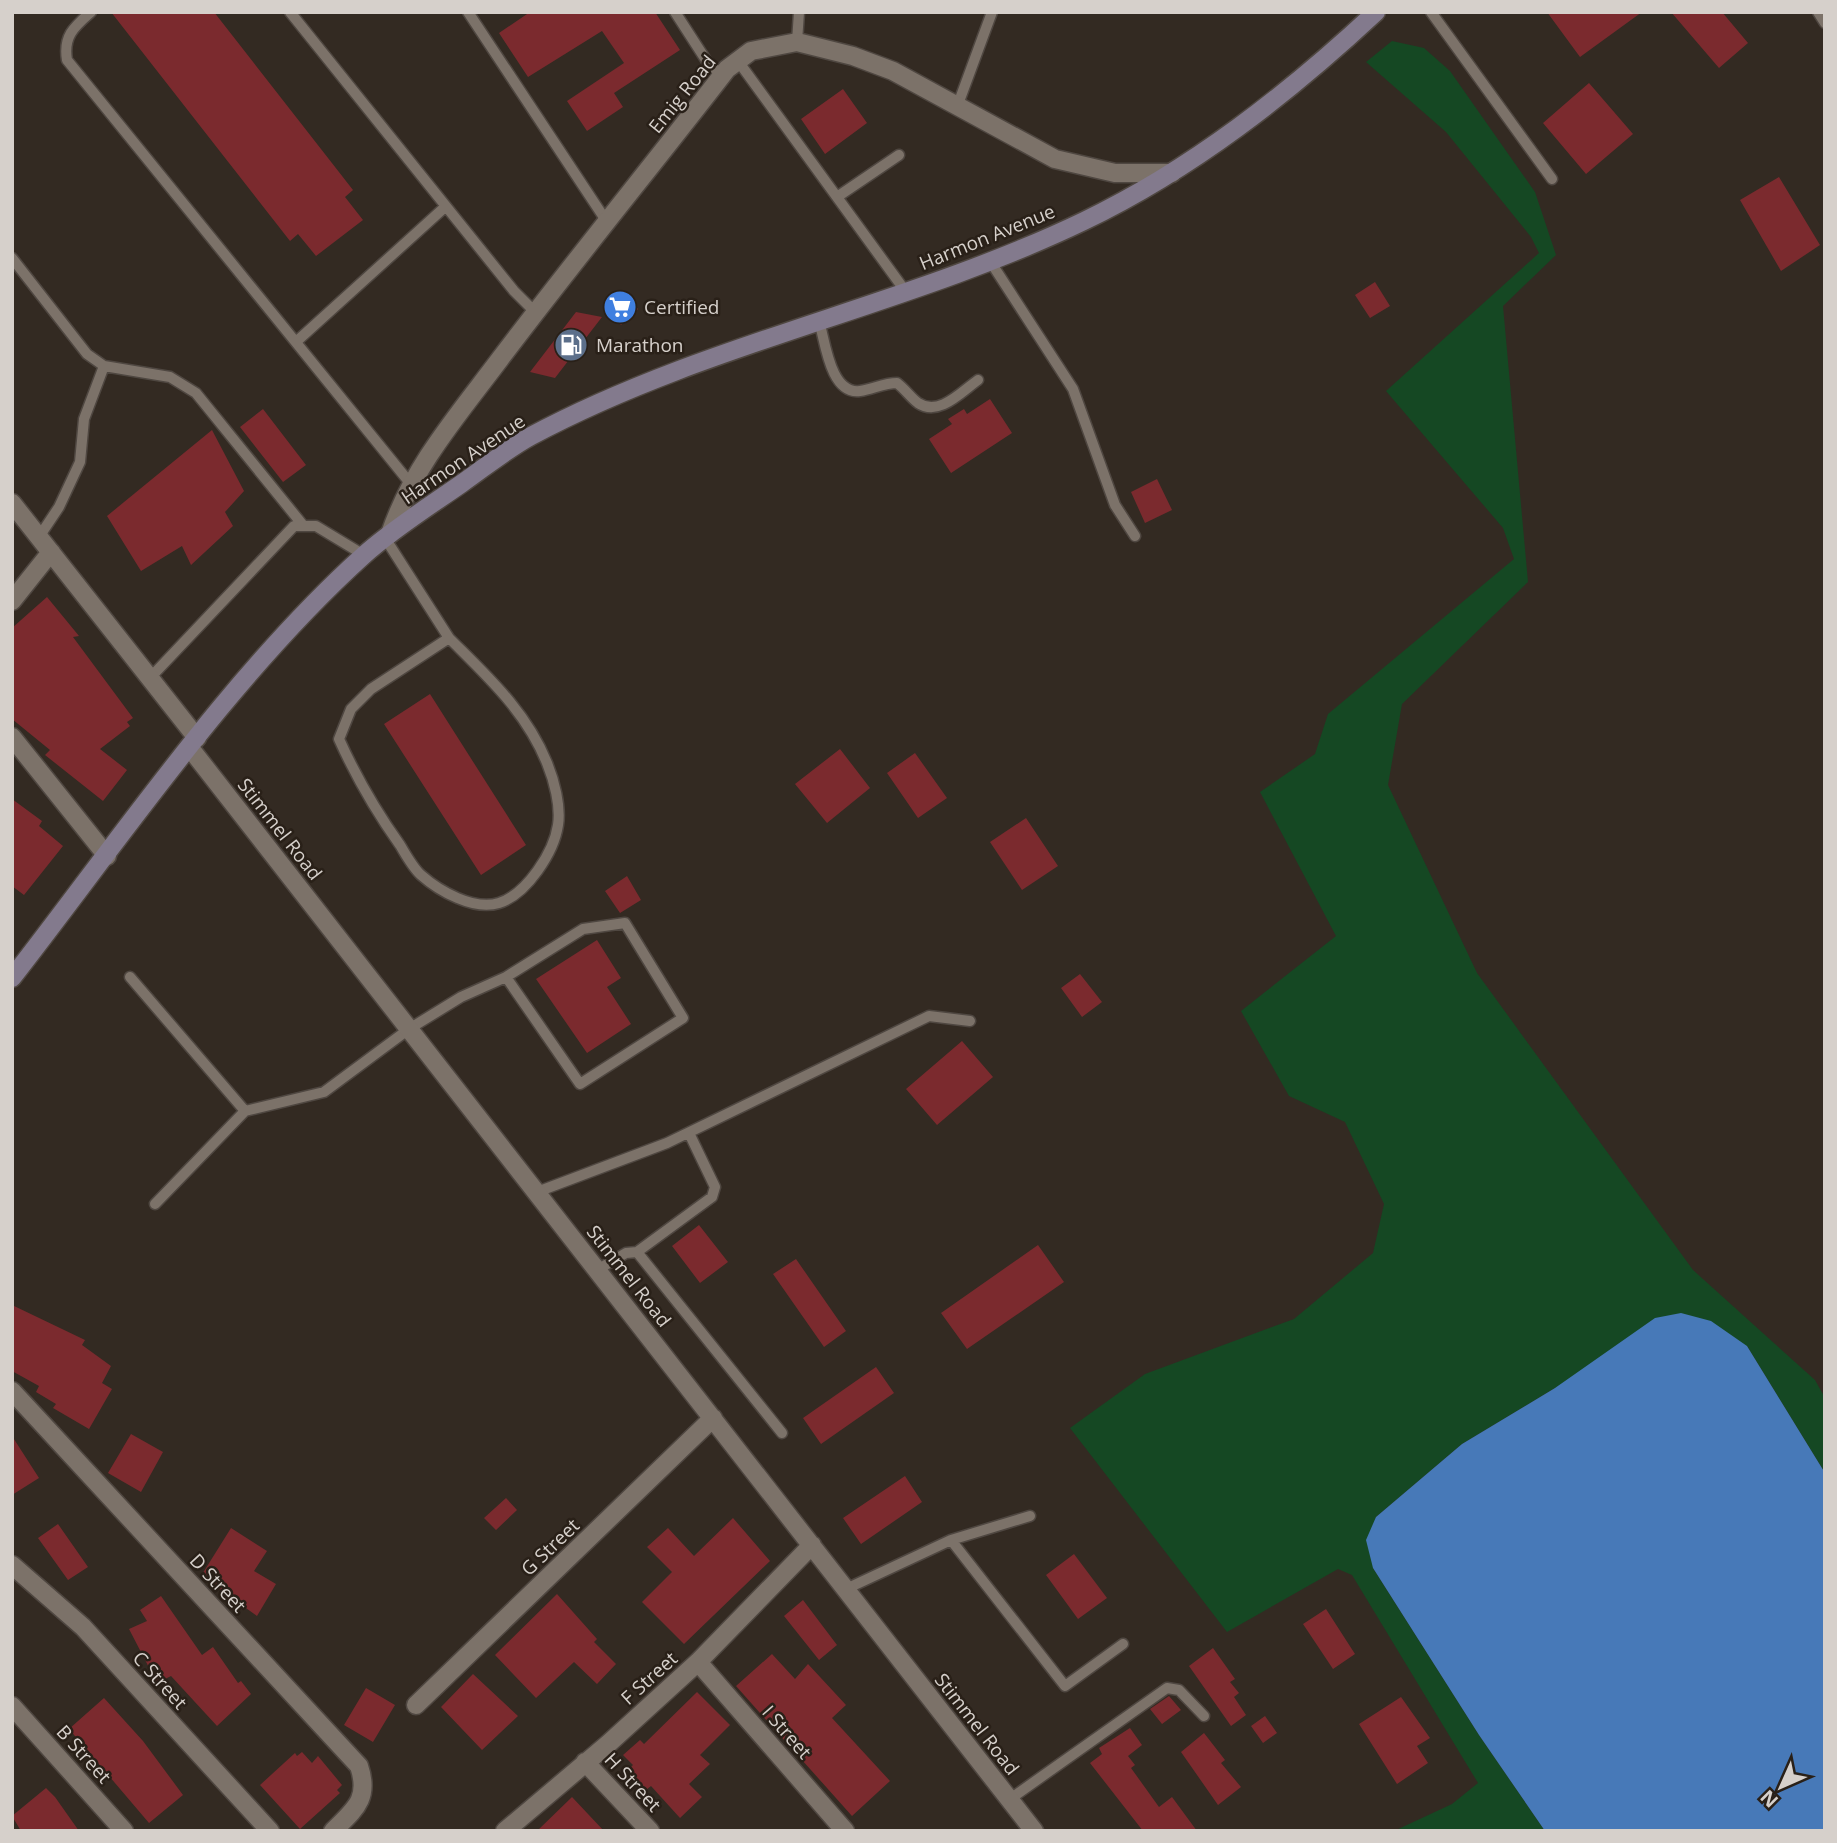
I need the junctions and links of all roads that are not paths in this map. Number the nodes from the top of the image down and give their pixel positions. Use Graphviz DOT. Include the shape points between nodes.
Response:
graph roads {
  1 [pos="92,12"];
  2 [pos="290,12"];
  3 [pos="468,12"];
  4 [pos="675,12"];
  5 [pos="799,12"];
  6 [pos="992,12"];
  7 [pos="1376,12"];
  8 [pos="1431,12"];
  9 [pos="1818,12"];
  10 [pos="1825,23"];
  11 [pos="797,42"];
  12 [pos="738,61"];
  13 [pos="722,76"];
  14 [pos="957,107"];
  15 [pos="899,155"];
  16 [pos="1172,173"];
  17 [pos="1552,179"];
  18 [pos="837,197"];
  19 [pos="445,207"];
  20 [pos="607,222"];
  21 [pos="12,258"];
  22 [pos="990,261"];
  23 [pos="906,292"];
  24 [pos="535,312"];
  25 [pos="819,321"];
  26 [pos="297,341"];
  27 [pos="104,366"];
  28 [pos="978,380"];
  29 [pos="410,483"];
  30 [pos="12,503"];
  31 [pos="302,524"];
  32 [pos="388,536"];
  33 [pos="1135,536"];
  34 [pos="39,537"];
  35 [pos="51,552"];
  36 [pos="364,555"];
  37 [pos="12,601"];
  38 [pos="449,638"];
  39 [pos="149,678"];
  40 [pos="12,737"];
  41 [pos="194,743"];
  42 [pos="107,856"];
  43 [pos="130,976"];
  44 [pos="506,977"];
  45 [pos="12,978"];
  46 [pos="970,1021"];
  47 [pos="409,1029"];
  48 [pos="245,1111"];
  49 [pos="689,1133"];
  50 [pos="537,1192"];
  51 [pos="155,1204"];
  52 [pos="637,1252"];
  53 [pos="597,1270"];
  54 [pos="12,1391"];
  55 [pos="713,1418"];
  56 [pos="782,1433"];
  57 [pos="1030,1516"];
  58 [pos="951,1539"];
  59 [pos="812,1545"];
  60 [pos="12,1565"];
  61 [pos="846,1589"];
  62 [pos="1123,1644"];
  63 [pos="698,1662"];
  64 [pos="416,1705"];
  65 [pos="12,1706"];
  66 [pos="1204,1716"];
  67 [pos="585,1762"];
  68 [pos="1010,1799"];
  69 [pos="124,1831"];
  70 [pos="270,1831"];
  71 [pos="333,1831"];
  72 [pos="505,1831"];
  73 [pos="650,1831"];
  74 [pos="845,1831"];
  75 [pos="1034,1831"];
  1 -- 26 [label="lane" via="72,28 65,45 67,60"];
  2 -- 19 [label="lane"];
  3 -- 20 [label="lane"];
  4 -- 13 [label="lane"];
  5 -- 11 [label="lane"];
  6 -- 14 [label="lane"];
  7 -- 16 [label="main road, Harmon Avenue" via="1250,120"];
  8 -- 17 [label="lane"];
  9 -- 10 [label="lane"];
  11 -- 12 [label="street, Emig Road" via="751,51"];
  11 -- 14 [label="street, Emig Road" via="892,71"];
  12 -- 13 [label="street, Emig Road"];
  12 -- 18 [label="lane"];
  13 -- 20 [label="street, Emig Road"];
  14 -- 16 [label="street, Emig Road" via="1055,159 1115,173"];
  15 -- 18 [label="lane"];
  16 -- 22 [label="main road, Harmon Avenue" via="1085,221"];
  18 -- 23 [label="lane"];
  19 -- 24 [label="lane"];
  19 -- 26 [label="lane"];
  20 -- 24 [label="street, Emig Road"];
  21 -- 27 [label="lane" via="88,354"];
  22 -- 23 [label="main road, Harmon Avenue"];
  22 -- 33 [label="lane" via="1073,388 1115,505"];
  23 -- 25 [label="main road, Harmon Avenue"];
  24 -- 29 [label="street, Emig Road"];
  25 -- 28 [label="lane" via="834,375 845,388 858,392 897,383 930,409"];
  25 -- 32 [label="main road, Harmon Avenue" via="613,395 527,438"];
  26 -- 29 [label="lane"];
  27 -- 31 [label="lane" via="170,377 196,393"];
  27 -- 34 [label="lane" via="84,419 80,462"];
  29 -- 32 [label="street, Emig Road"];
  30 -- 34 [label="street, Stimmel Road"];
  31 -- 36 [label="lane" via="316,526"];
  31 -- 39 [label="lane" via="294,526"];
  32 -- 36 [label="main road, Harmon Avenue"];
  32 -- 38 [label="lane"];
  34 -- 35 [label="street, Stimmel Road"];
  35 -- 37 [label="street"];
  35 -- 39 [label="street, Stimmel Road"];
  36 -- 41 [label="main road, Harmon Avenue" via="301,618"];
  38 -- 38 [label="lane" via="371,689 351,709 339,739 364,794 420,874 449,894 476,903 499,903 547,860 558,825 558,804 547,762 517,707"];
  39 -- 41 [label="street, Stimmel Road"];
  40 -- 42 [label="street"];
  41 -- 42 [label="main road, Harmon Avenue"];
  41 -- 47 [label="street, Stimmel Road"];
  42 -- 45 [label="main road, Harmon Avenue"];
  43 -- 48 [label="lane"];
  44 -- 44 [label="lane" via="580,1084 683,1018 625,923 583,929"];
  44 -- 47 [label="lane" via="461,997"];
  46 -- 49 [label="lane" via="929,1016"];
  47 -- 48 [label="lane" via="324,1093"];
  47 -- 50 [label="street, Stimmel Road"];
  48 -- 51 [label="lane"];
  49 -- 50 [label="lane"];
  49 -- 52 [label="lane" via="715,1187 712,1197"];
  50 -- 53 [label="street, Stimmel Road"];
  52 -- 53 [label="lane" via="626,1252"];
  52 -- 56 [label="lane"];
  53 -- 55 [label="street, Stimmel Road"];
  54 -- 71 [label="street, D Street" via="359,1766 364,1782 362,1799"];
  55 -- 59 [label="street, Stimmel Road"];
  55 -- 64 [label="street, G Street"];
  57 -- 58 [label="lane"];
  58 -- 61 [label="lane"];
  58 -- 62 [label="lane" via="1065,1686"];
  59 -- 61 [label="street, Stimmel Road"];
  59 -- 63 [label="street, F Street"];
  60 -- 70 [label="street, C Street" via="83,1626"];
  61 -- 68 [label="street, Stimmel Road"];
  63 -- 67 [label="street, F Street"];
  63 -- 74 [label="street, I Street"];
  65 -- 69 [label="street, B Street"];
  66 -- 68 [label="lane" via="1179,1690 1167,1688"];
  67 -- 72 [label="street, F Street"];
  67 -- 73 [label="street, H Street"];
  68 -- 75 [label="street, Stimmel Road"];
}
